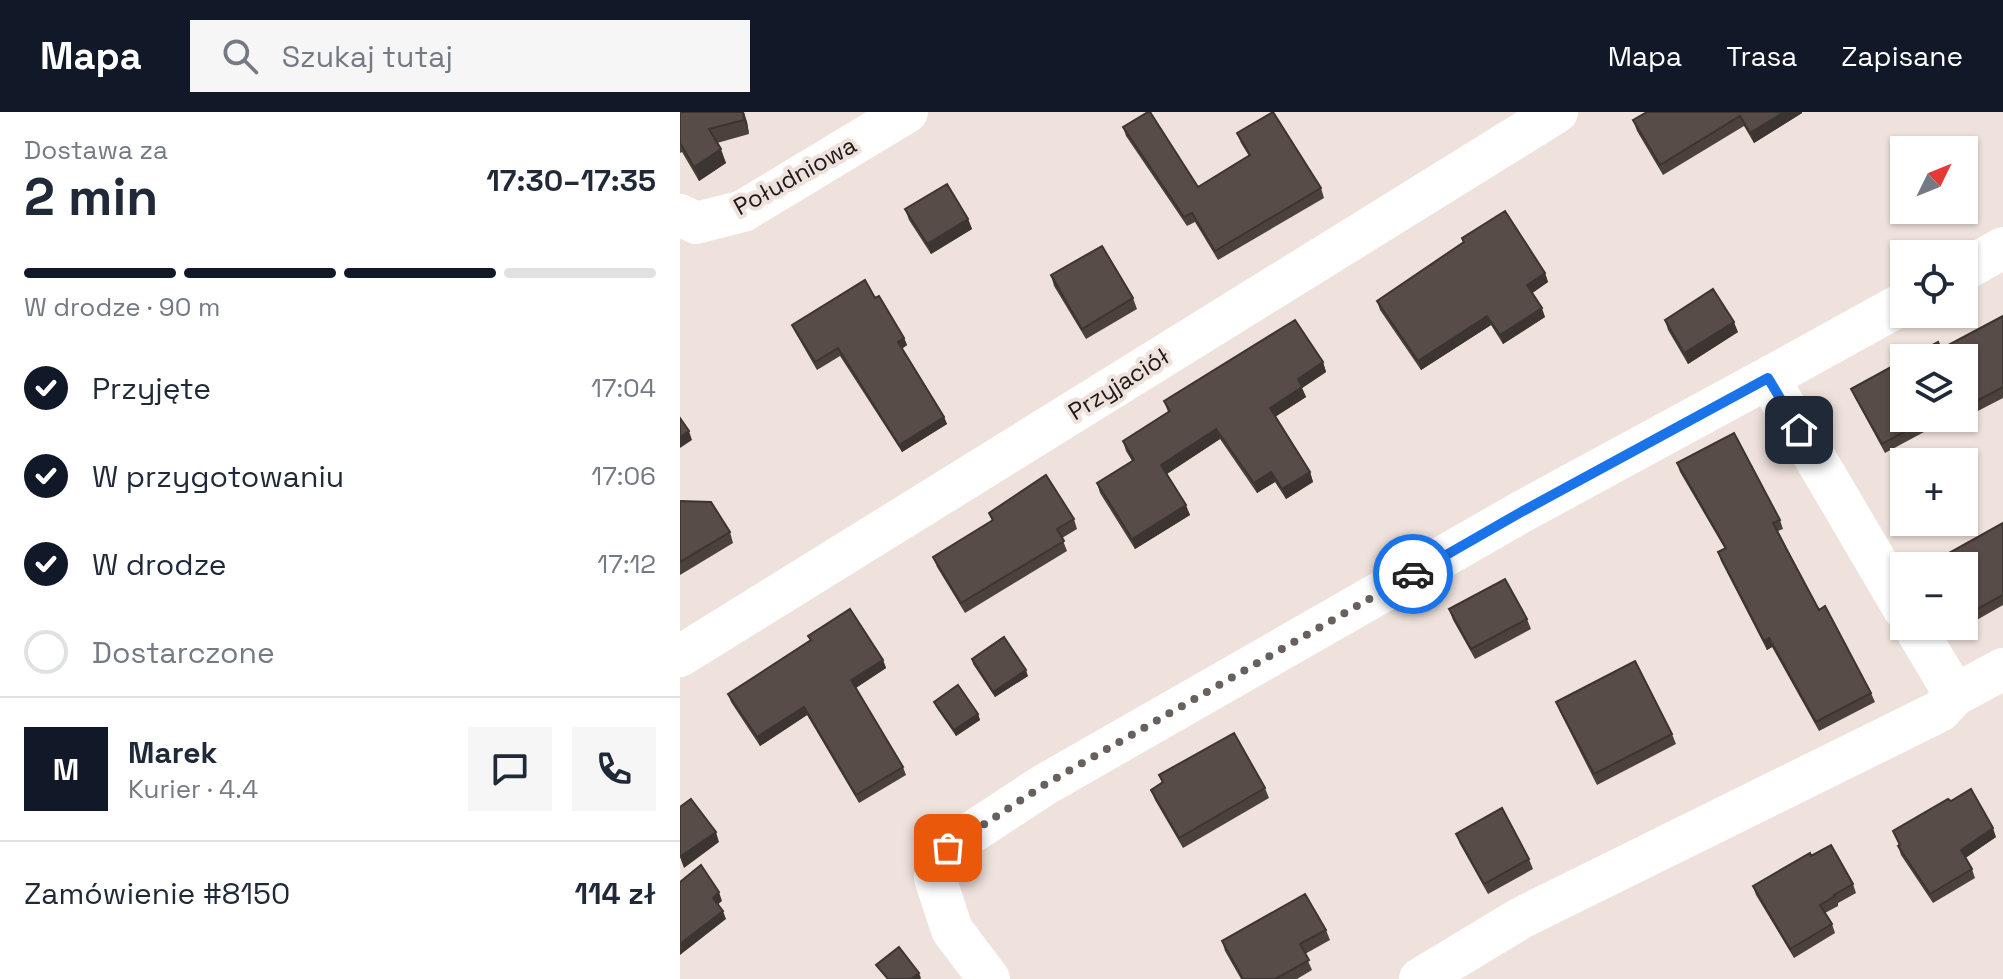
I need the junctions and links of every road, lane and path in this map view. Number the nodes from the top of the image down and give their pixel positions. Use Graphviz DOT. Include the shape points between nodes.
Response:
graph roads {
  1 [pos="907,112"];
  2 [pos="1557,112"];
  3 [pos="680,215"];
  4 [pos="2003,248"];
  5 [pos="1978,262"];
  6 [pos="1890,311"];
  7 [pos="1768,378"];
  8 [pos="1890,585"];
  9 [pos="1922,640"];
  10 [pos="680,656"];
  11 [pos="2003,669"];
  12 [pos="1955,695"];
  13 [pos="989,979"];
  14 [pos="1420,979"];
  1 -- 3 [label="street, Południowa" via="743,211 696,223"];
  2 -- 10 [label="street, Przyjaciół"];
  4 -- 5 [label="street"];
  6 -- 7 [label="street"];
  7 -- 8 [label="street"];
  7 -- 13 [label="street" via="1098,754 948,848 935,878 952,930"];
  9 -- 12 [label="street"];
  11 -- 12 [label="street"];
  12 -- 14 [label="street" via="1940,711 1521,918"];
}
